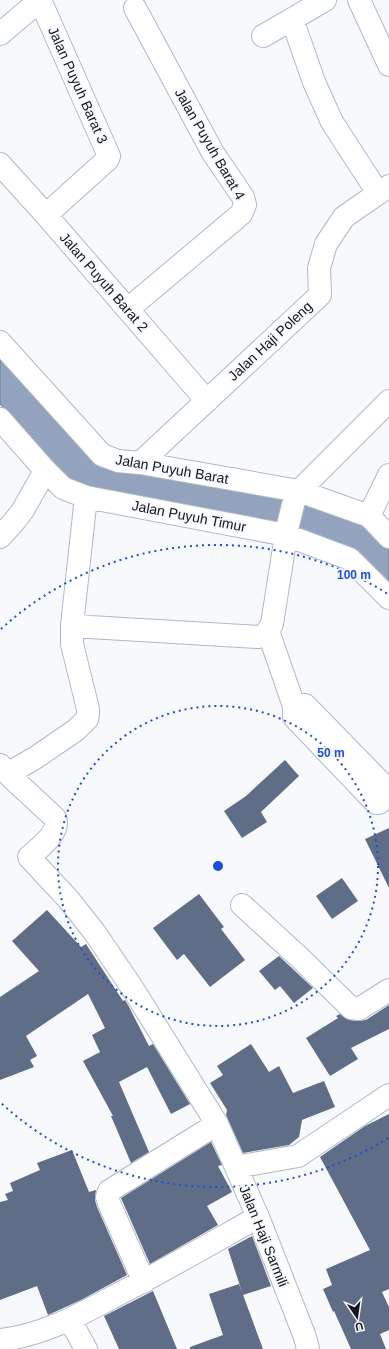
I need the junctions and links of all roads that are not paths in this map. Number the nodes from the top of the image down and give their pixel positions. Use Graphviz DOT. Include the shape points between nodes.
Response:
graph roads {
  1 [pos="40,0"];
  2 [pos="325,0"];
  3 [pos="359,0"];
  4 [pos="135,8"];
  5 [pos="292,19"];
  6 [pos="0,34"];
  7 [pos="263,36"];
  8 [pos="389,64"];
  9 [pos="0,164"];
  10 [pos="383,189"];
  11 [pos="46,215"];
  12 [pos="128,309"];
  13 [pos="0,342"];
  14 [pos="207,401"];
  15 [pos="389,401"];
  16 [pos="0,419"];
  17 [pos="140,462"];
  18 [pos="46,470"];
  19 [pos="389,475"];
  20 [pos="297,494"];
  21 [pos="86,497"];
  22 [pos="368,516"];
  23 [pos="286,532"];
  24 [pos="0,537"];
  25 [pos="389,537"];
  26 [pos="389,598"];
  27 [pos="72,625"];
  28 [pos="268,631"];
  29 [pos="294,706"];
  30 [pos="4,769"];
  31 [pos="389,791"];
  32 [pos="389,794"];
  33 [pos="242,905"];
  34 [pos="388,995"];
  35 [pos="389,1095"];
  36 [pos="217,1124"];
  37 [pos="236,1168"];
  38 [pos="258,1217"];
  39 [pos="144,1282"];
  40 [pos="70,1320"];
  41 [pos="0,1340"];
  42 [pos="86,1349"];
  43 [pos="308,1349"];
  1 -- 6 [label="street"];
  1 -- 11 [label="street, Jalan Puyuh Barat 3" via="109,156"];
  2 -- 5 [label="street"];
  3 -- 8 [label="street"];
  4 -- 12 [label="street, Jalan Puyuh Barat 4" via="212,153 243,197 245,205 241,214"];
  5 -- 7 [label="street"];
  5 -- 10 [label="street" via="314,82 332,122"];
  9 -- 11 [label="street, Jalan Puyuh Barat 2"];
  10 -- 14 [label="street, Jalan Haji Poleng" via="344,217 326,244 319,268 320,295"];
  11 -- 12 [label="street, Jalan Puyuh Barat 2"];
  12 -- 14 [label="street, Jalan Puyuh Barat 2"];
  13 -- 17 [label="street, Jalan Puyuh Barat" via="102,455 118,461"];
  14 -- 17 [label="street, Jalan Haji Poleng"];
  15 -- 20 [label="street"];
  16 -- 18 [label="street, Jalan Puyuh Timur"];
  17 -- 20 [label="street, Jalan Puyuh Barat"];
  18 -- 21 [label="street, Jalan Puyuh Timur" via="63,488"];
  18 -- 24 [label="street" via="23,510"];
  19 -- 22 [label="street"];
  20 -- 22 [label="street, Jalan Puyuh Barat"];
  20 -- 23 [label="street"];
  21 -- 23 [label="street, Jalan Puyuh Timur"];
  21 -- 27 [label="street"];
  22 -- 25 [label="street"];
  23 -- 26 [label="street, Jalan Puyuh Timur" via="350,558"];
  23 -- 28 [label="street" via="272,624"];
  27 -- 28 [label="street" via="258,637 264,636"];
  27 -- 30 [label="street" via="72,644 86,701 87,719 76,730 35,758"];
  28 -- 29 [label="street"];
  29 -- 31 [label="street" via="305,705"];
  29 -- 32 [label="street" via="294,717 376,803 380,803"];
  30 -- 36 [label="street, Jalan Haji Sarmili" via="57,822 48,840 29,857 69,900 95,933"];
  33 -- 34 [label="street" via="351,1008 359,1010"];
  35 -- 37 [label="street" via="298,1156"];
  36 -- 37 [label="street, Jalan Haji Sarmili"];
  36 -- 39 [label="street" via="109,1191 109,1203"];
  37 -- 38 [label="street, Jalan Haji Sarmili"];
  38 -- 39 [label="street"];
  38 -- 43 [label="street, Jalan Haji Sarmili"];
  39 -- 40 [label="street"];
  40 -- 41 [label="street" via="15,1339"];
  40 -- 42 [label="street"];
}
